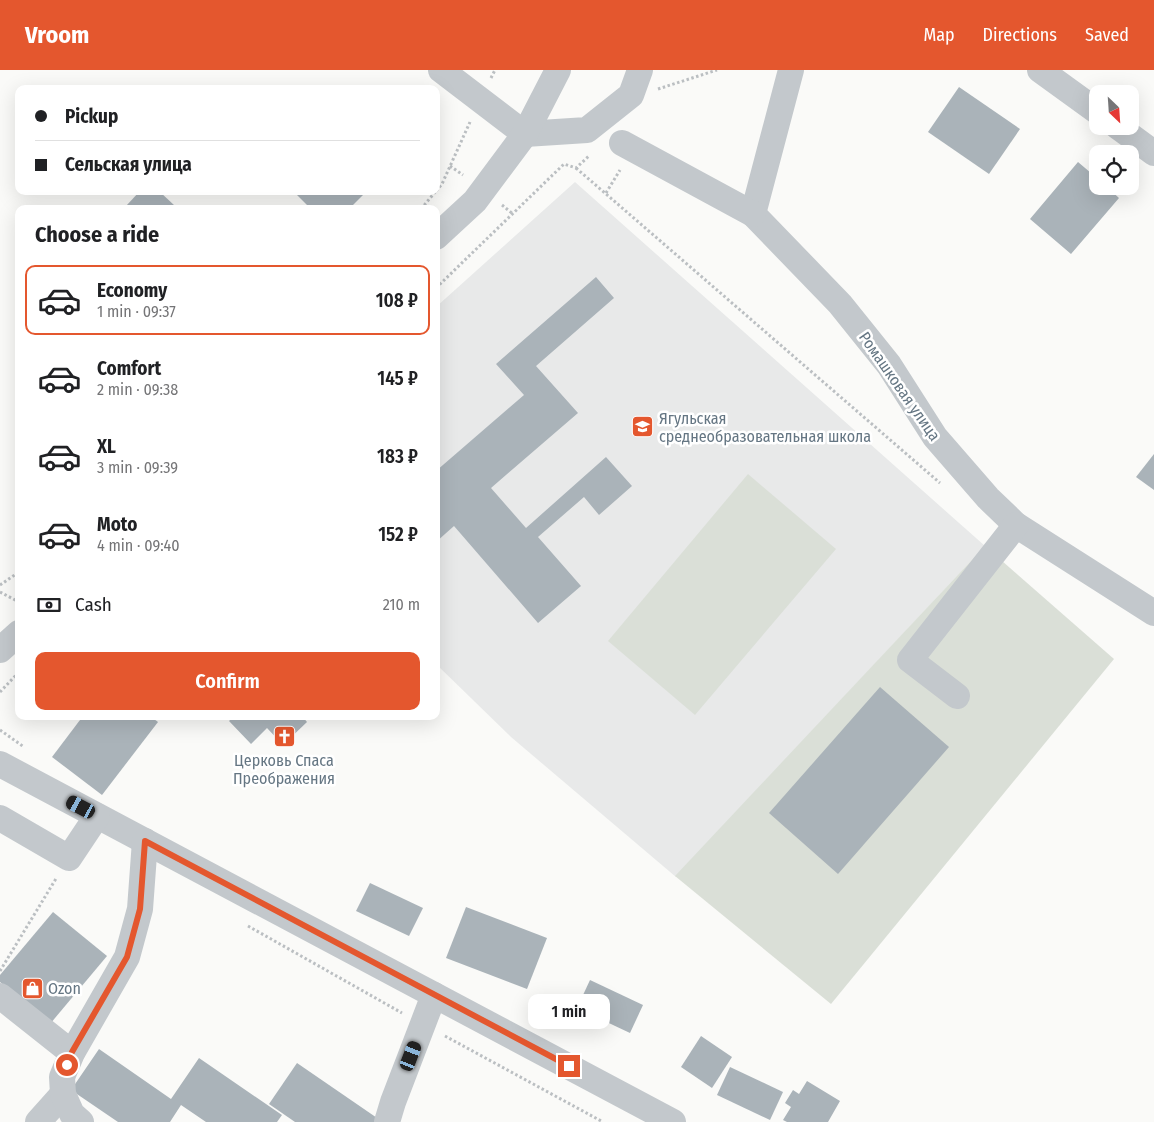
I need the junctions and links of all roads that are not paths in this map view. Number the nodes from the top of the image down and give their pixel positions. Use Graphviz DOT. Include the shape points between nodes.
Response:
graph roads {
  1 [pos="441,70"];
  2 [pos="558,70"];
  3 [pos="640,70"];
  4 [pos="791,70"];
  5 [pos="1040,70"];
  6 [pos="1089,105"];
  7 [pos="525,134"];
  8 [pos="1130,135"];
  9 [pos="622,143"];
  10 [pos="1154,153"];
  11 [pos="753,214"];
  12 [pos="440,233"];
  13 [pos="1016,525"];
  14 [pos="1154,613"];
  15 [pos="15,637"];
  16 [pos="0,650"];
  17 [pos="957,696"];
  18 [pos="0,764"];
  19 [pos="97,816"];
  20 [pos="0,818"];
  21 [pos="145,841"];
  22 [pos="434,995"];
  23 [pos="0,996"];
  24 [pos="72,1052"];
  25 [pos="63,1094"];
  26 [pos="38,1122"];
  27 [pos="82,1122"];
  28 [pos="387,1122"];
  29 [pos="673,1122"];
  1 -- 7 [label="street"];
  2 -- 7 [label="street"];
  3 -- 7 [label="street" via="631,95 587,130"];
  4 -- 11 [label="street"];
  5 -- 6 [label="street"];
  7 -- 12 [label="street" via="474,201"];
  8 -- 10 [label="street"];
  9 -- 11 [label="street, Ромашковая улица"];
  11 -- 13 [label="street, Ромашковая улица" via="840,304 889,365 935,437"];
  13 -- 14 [label="street, Ромашковая улица"];
  13 -- 17 [label="street" via="910,660"];
  15 -- 16 [label="street"];
  18 -- 19 [label="street"];
  19 -- 20 [label="street" via="69,858"];
  19 -- 21 [label="street"];
  21 -- 22 [label="street"];
  21 -- 24 [label="street" via="140,909 127,957"];
  22 -- 28 [label="street"];
  22 -- 29 [label="street"];
  23 -- 24 [label="street"];
  24 -- 25 [label="street" via="62,1077"];
  25 -- 26 [label="street"];
  25 -- 27 [label="street" via="72,1114"];
}
